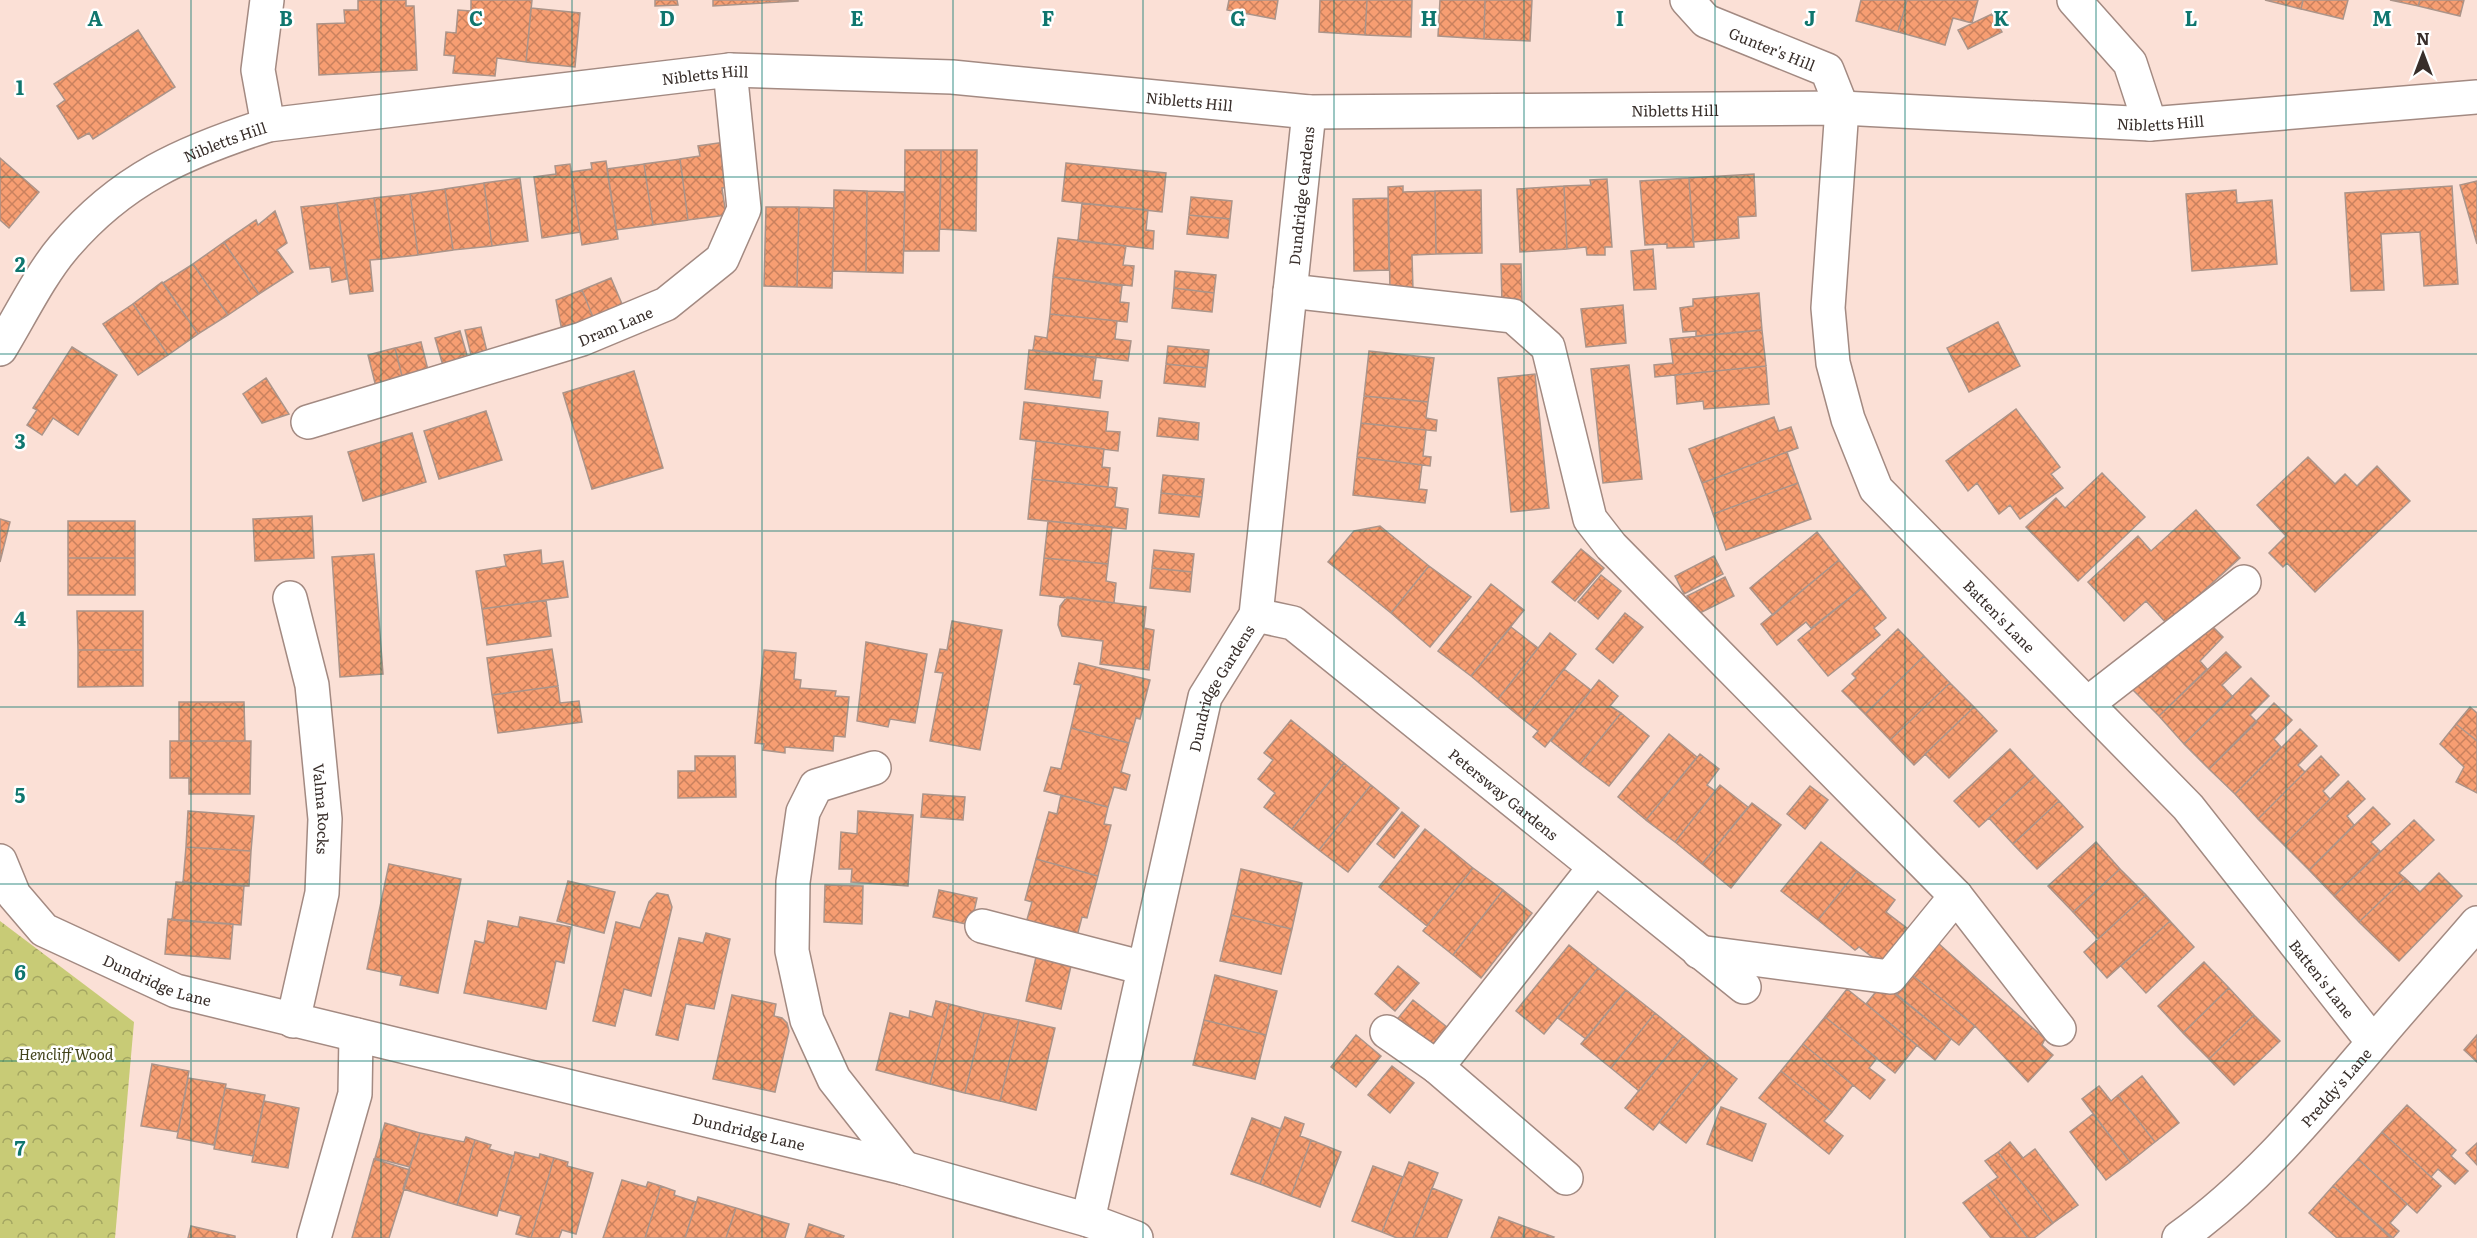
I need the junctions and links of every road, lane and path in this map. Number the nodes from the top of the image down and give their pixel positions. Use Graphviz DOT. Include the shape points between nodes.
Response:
graph roads {
  1 [pos="267,0"];
  2 [pos="1687,0"];
  3 [pos="2074,0"];
  4 [pos="730,70"];
  5 [pos="2477,97"];
  6 [pos="1842,108"];
  7 [pos="1309,112"];
  8 [pos="2150,124"];
  9 [pos="268,125"];
  10 [pos="1290,291"];
  11 [pos="0,349"];
  12 [pos="308,422"];
  13 [pos="2244,582"];
  14 [pos="290,598"];
  15 [pos="1256,615"];
  16 [pos="2087,704"];
  17 [pos="874,768"];
  18 [pos="0,861"];
  19 [pos="1595,867"];
  20 [pos="1956,896"];
  21 [pos="2477,924"];
  22 [pos="982,926"];
  23 [pos="1699,952"];
  24 [pos="1144,968"];
  25 [pos="1744,987"];
  26 [pos="292,1021"];
  27 [pos="2059,1029"];
  28 [pos="1387,1032"];
  29 [pos="356,1035"];
  30 [pos="2373,1042"];
  31 [pos="1437,1067"];
  32 [pos="904,1168"];
  33 [pos="1566,1178"];
  34 [pos="1088,1220"];
  35 [pos="2201,1232"];
  36 [pos="314,1238"];
  37 [pos="1136,1238"];
  1 -- 9 [label="street" via="258,70"];
  2 -- 6 [label="street, Gunter's Hill" via="1706,21 1827,70"];
  3 -- 8 [label="street" via="2130,63"];
  4 -- 7 [label="street, Nibletts Hill" via="952,77"];
  4 -- 9 [label="street, Nibletts Hill"];
  4 -- 12 [label="street, Dram Lane" via="744,209 722,259 666,303 582,339"];
  5 -- 8 [label="street, Nibletts Hill"];
  6 -- 7 [label="street, Nibletts Hill"];
  6 -- 8 [label="street, Nibletts Hill"];
  6 -- 16 [label="street, Batten's Lane" via="1828,308 1833,363 1848,419 1876,489"];
  7 -- 10 [label="street, Dundridge Gardens"];
  9 -- 11 [label="street, Nibletts Hill" via="206,145 147,173 101,209 62,249"];
  10 -- 15 [label="street, Dundridge Gardens"];
  10 -- 20 [label="street" via="1513,316 1548,347 1590,519 1611,546"];
  13 -- 16 [label="street"];
  14 -- 26 [label="street, Valma Rocks" via="312,685 325,819 322,893"];
  15 -- 19 [label="street, Petersway Gardens" via="1293,623"];
  15 -- 24 [label="street, Dundridge Gardens" via="1205,697"];
  16 -- 30 [label="street, Batten's Lane" via="2188,807"];
  17 -- 32 [label="street" via="816,786 803,812 793,882 792,951 807,1020 834,1079"];
  18 -- 26 [label="street, Dundridge Lane" via="14,895 44,930 176,992"];
  19 -- 23 [label="street, Petersway Gardens"];
  19 -- 31 [label="street"];
  20 -- 23 [label="street" via="1890,977"];
  20 -- 27 [label="street"];
  21 -- 30 [label="street, Preddy's Lane"];
  22 -- 24 [label="street"];
  23 -- 25 [label="street, Petersway Gardens"];
  24 -- 34 [label="street, Dundridge Gardens"];
  26 -- 29 [label="street, Dundridge Lane"];
  28 -- 31 [label="street"];
  29 -- 32 [label="street, Dundridge Lane"];
  29 -- 36 [label="street" via="355,1094"];
  30 -- 35 [label="street, Preddy's Lane" via="2313,1114"];
  31 -- 33 [label="street"];
  32 -- 34 [label="street, Dundridge Lane"];
  34 -- 37 [label="street, Dundridge Lane"];
}
